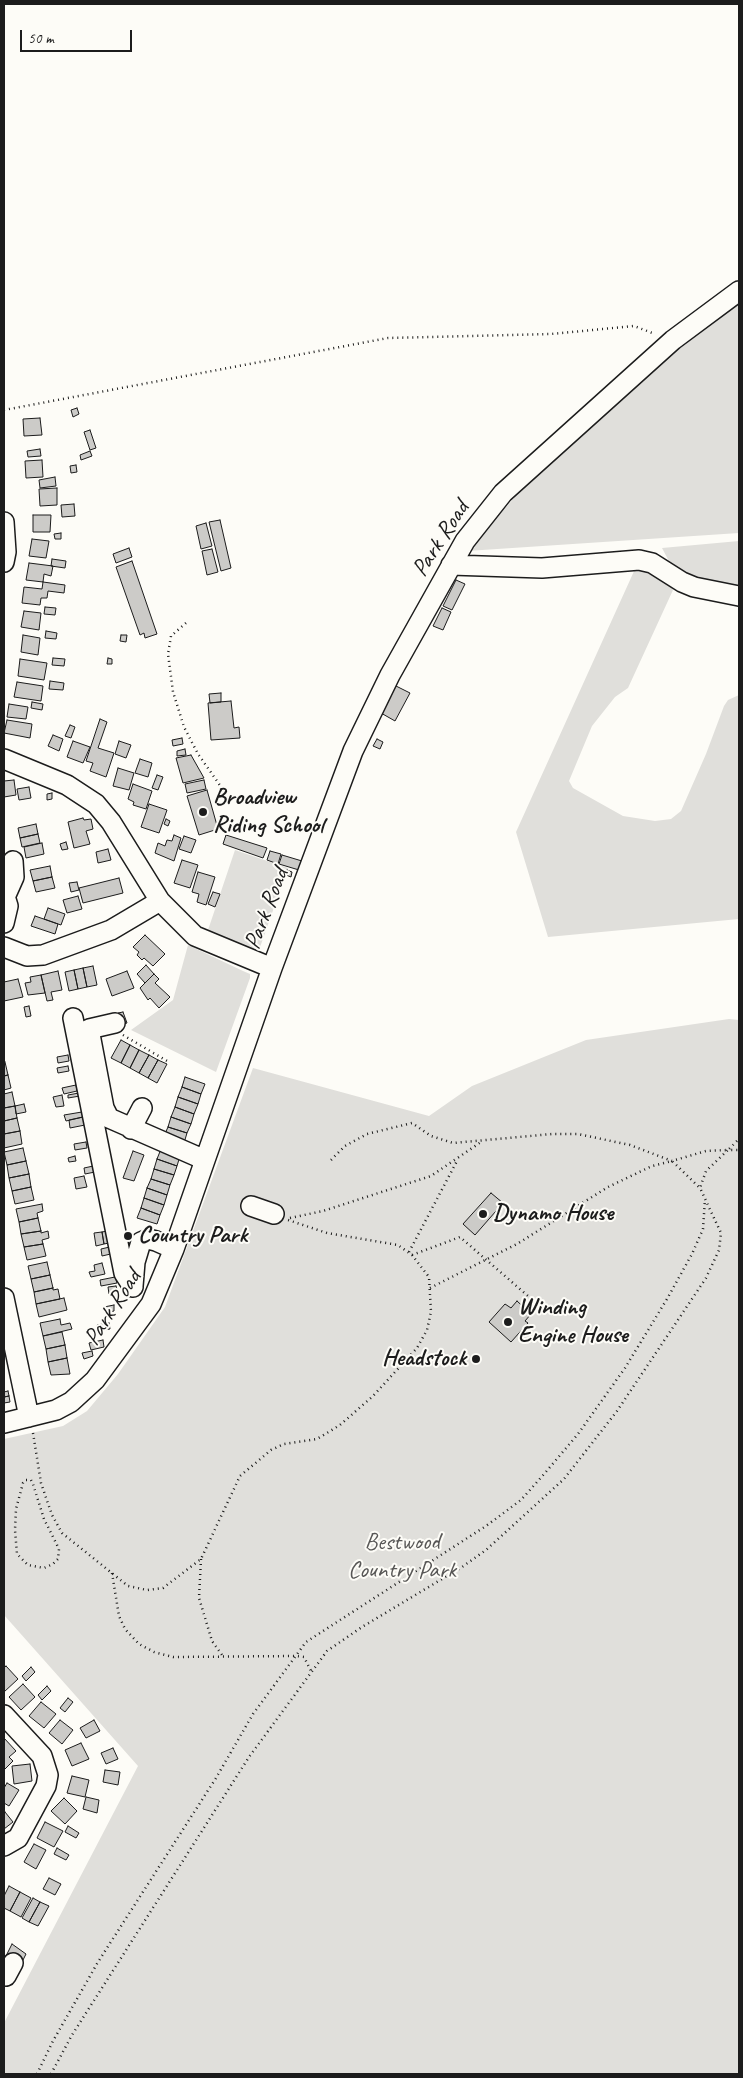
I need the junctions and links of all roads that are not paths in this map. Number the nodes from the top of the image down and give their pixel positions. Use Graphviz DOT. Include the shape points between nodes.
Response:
graph roads {
  1 [pos="739,291"];
  2 [pos="4,522"];
  3 [pos="4,562"];
  4 [pos="451,565"];
  5 [pos="739,596"];
  6 [pos="4,759"];
  7 [pos="13,861"];
  8 [pos="5,894"];
  9 [pos="160,902"];
  10 [pos="4,923"];
  11 [pos="4,947"];
  12 [pos="272,968"];
  13 [pos="73,1018"];
  14 [pos="115,1023"];
  15 [pos="142,1108"];
  16 [pos="131,1129"];
  17 [pos="205,1160"];
  18 [pos="252,1206"];
  19 [pos="274,1214"];
  20 [pos="174,1249"];
  21 [pos="133,1287"];
  22 [pos="4,1298"];
  23 [pos="151,1304"];
  24 [pos="8,1338"];
  25 [pos="29,1417"];
  26 [pos="4,1423"];
  27 [pos="4,1715"];
  28 [pos="4,1846"];
  1 -- 4 [label="street, Park Road" via="673,340 503,492 465,541"];
  2 -- 3 [label="street"];
  4 -- 5 [label="street" via="542,568 639,560 652,563 694,587"];
  4 -- 12 [label="street, Park Road" via="390,675 353,751"];
  6 -- 9 [label="street" via="67,785 96,804 111,822"];
  7 -- 8 [label="street" via="14,877"];
  8 -- 10 [label="street" via="8,906"];
  9 -- 11 [label="street" via="116,938 43,955 27,956"];
  9 -- 12 [label="street" via="195,936"];
  12 -- 17 [label="street, Park Road"];
  13 -- 21 [label="street" via="124,1273"];
  14 -- 16 [label="street" via="89,1029 104,1108 109,1118"];
  15 -- 16 [label="street"];
  16 -- 17 [label="street"];
  17 -- 20 [label="street, Park Road"];
  18 -- 19 [label="street"];
  20 -- 21 [label="street" via="148,1239 141,1242"];
  20 -- 23 [label="street, Park Road"];
  21 -- 23 [label="street"];
  22 -- 24 [label="street"];
  23 -- 25 [label="street, Park Road" via="94,1380 71,1402"];
  24 -- 25 [label="street"];
  25 -- 26 [label="street, Park Road"];
  27 -- 28 [label="street" via="42,1756 48,1775 46,1786 18,1838"];
}
